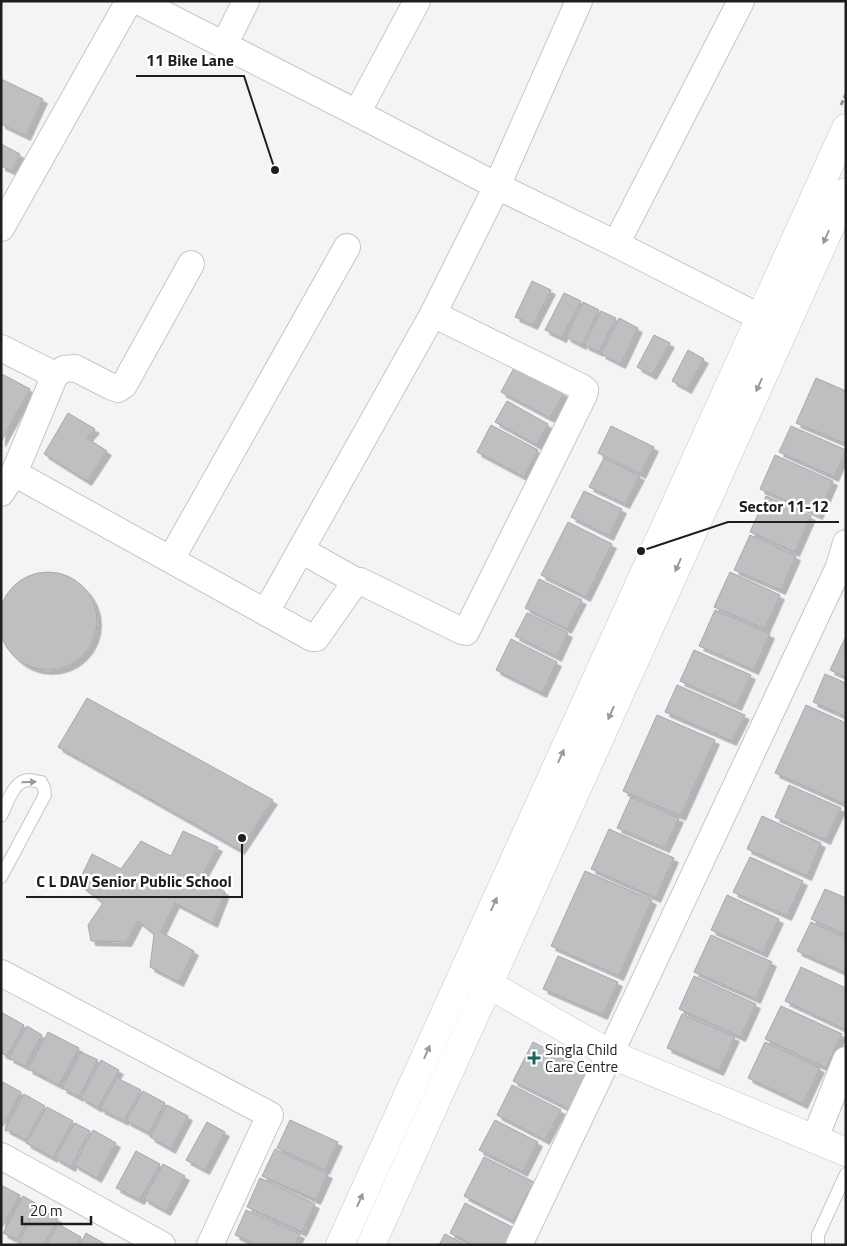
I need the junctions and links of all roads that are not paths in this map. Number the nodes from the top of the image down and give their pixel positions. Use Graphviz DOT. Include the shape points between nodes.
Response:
graph roads {
  1 [pos="129,1"];
  2 [pos="138,1"];
  3 [pos="246,1"];
  4 [pos="417,1"];
  5 [pos="579,1"];
  6 [pos="741,1"];
  7 [pos="224,45"];
  8 [pos="357,113"];
  9 [pos="846,128"];
  10 [pos="496,186"];
  11 [pos="846,192"];
  12 [pos="1,228"];
  13 [pos="616,244"];
  14 [pos="347,247"];
  15 [pos="191,264"];
  16 [pos="433,314"];
  17 [pos="760,317"];
  18 [pos="784,330"];
  19 [pos="1,348"];
  20 [pos="55,375"];
  21 [pos="8,483"];
  22 [pos="301,550"];
  23 [pos="171,559"];
  24 [pos="844,560"];
  25 [pos="356,581"];
  26 [pos="266,612"];
  27 [pos="1,816"];
  28 [pos="1,877"];
  29 [pos="1,972"];
  30 [pos="464,972"];
  31 [pos="488,984"];
  32 [pos="610,1054"];
  33 [pos="846,1060"];
  34 [pos="815,1138"];
  35 [pos="846,1152"];
  36 [pos="1,1156"];
  37 [pos="846,1174"];
  38 [pos="162,1245"];
  39 [pos="210,1245"];
  40 [pos="340,1245"];
  41 [pos="371,1245"];
  42 [pos="519,1245"];
  43 [pos="818,1245"];
  1 -- 12 [label="street"];
  2 -- 7 [label="street"];
  3 -- 7 [label="street"];
  4 -- 8 [label="street"];
  5 -- 10 [label="street"];
  6 -- 13 [label="street"];
  7 -- 8 [label="street"];
  8 -- 10 [label="street"];
  9 -- 17 [label="street"];
  10 -- 13 [label="street"];
  10 -- 16 [label="street"];
  11 -- 18 [label="street, one-way"];
  13 -- 17 [label="street"];
  14 -- 23 [label="street"];
  15 -- 20 [label="street" via="124,385 118,389 75,368 64,369"];
  16 -- 22 [label="street"];
  16 -- 25 [label="street" via="581,387 585,390 584,395 466,632"];
  17 -- 18 [label="street"];
  30 -- 17 [label="street, one-way"];
  18 -- 31 [label="street, one-way"];
  19 -- 20 [label="street"];
  20 -- 21 [label="street"];
  21 -- 23 [label="street"];
  22 -- 25 [label="street"];
  22 -- 26 [label="street"];
  23 -- 26 [label="street"];
  24 -- 32 [label="street"];
  25 -- 26 [label="street" via="316,638"];
  27 -- 28 [label="lane, one-way" via="20,783 28,780 41,782 45,795"];
  29 -- 39 [label="street" via="270,1115"];
  30 -- 31 [label="street"];
  40 -- 30 [label="street, one-way"];
  31 -- 32 [label="street"];
  31 -- 41 [label="street"];
  32 -- 34 [label="street"];
  32 -- 42 [label="street"];
  33 -- 34 [label="street"];
  34 -- 35 [label="street"];
  36 -- 38 [label="street"];
  37 -- 43 [label="lane" via="818,1235"];
}
